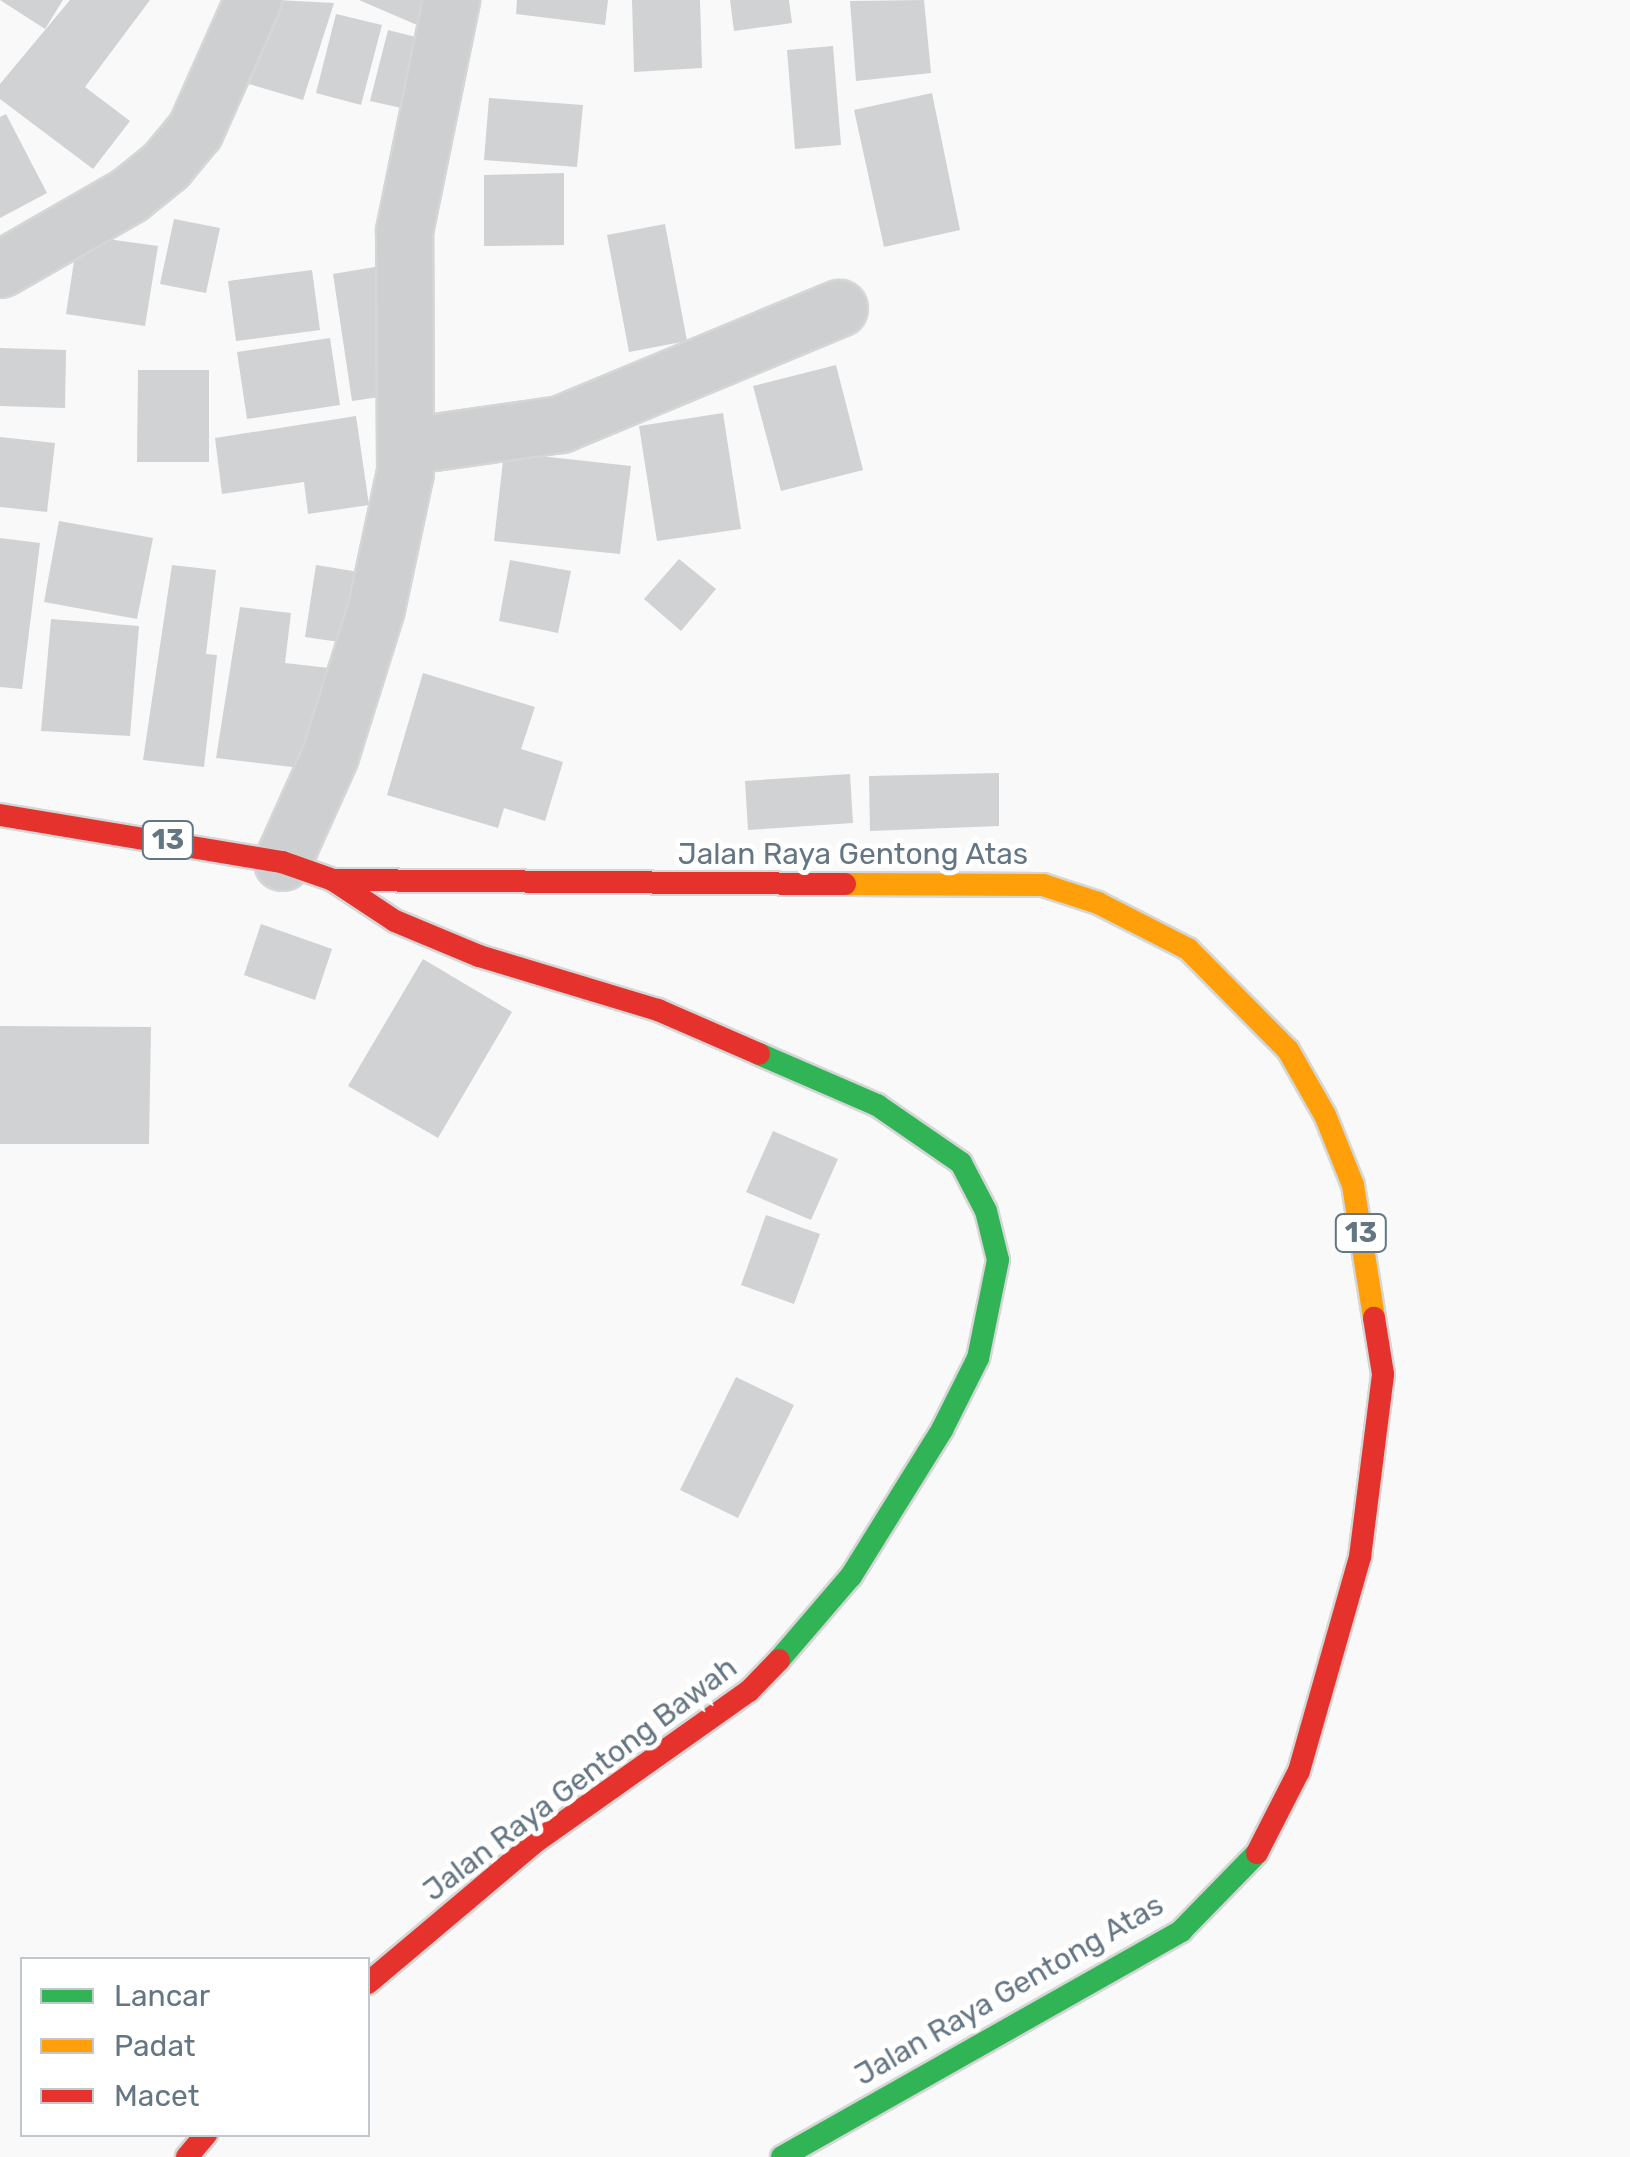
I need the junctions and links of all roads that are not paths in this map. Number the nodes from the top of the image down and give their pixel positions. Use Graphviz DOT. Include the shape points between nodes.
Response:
graph roads {
  1 [pos="253,0"];
  2 [pos="450,0"];
  3 [pos="0,269"];
  4 [pos="839,308"];
  5 [pos="406,446"];
  6 [pos="0,815"];
  7 [pos="282,862"];
  8 [pos="333,880"];
  9 [pos="370,1981"];
  10 [pos="204,2137"];
  11 [pos="188,2157"];
  12 [pos="782,2157"];
  1 -- 3 [label="street" via="194,130 166,165 129,195"];
  2 -- 5 [label="street" via="404,231"];
  4 -- 5 [label="street" via="560,424"];
  5 -- 7 [label="street" via="376,608 330,755"];
  6 -- 7 [label="highway, 13"];
  7 -- 8 [label="highway, 13"];
  8 -- 9 [label="highway, Jalan Raya Gentong Bawah / 13" via="395,921 462,949 658,1010 877,1105 961,1164 986,1211 998,1260 978,1358 942,1430 851,1576 810,1628 750,1691 534,1843"];
  8 -- 12 [label="highway, Jalan Raya Gentong Atas / 13" via="1043,885 1098,903 1188,949 1236,991 1288,1050 1325,1115 1353,1185 1384,1374 1360,1557 1299,1770 1263,1846 1182,1931"];
  10 -- 11 [label="highway"];
}
